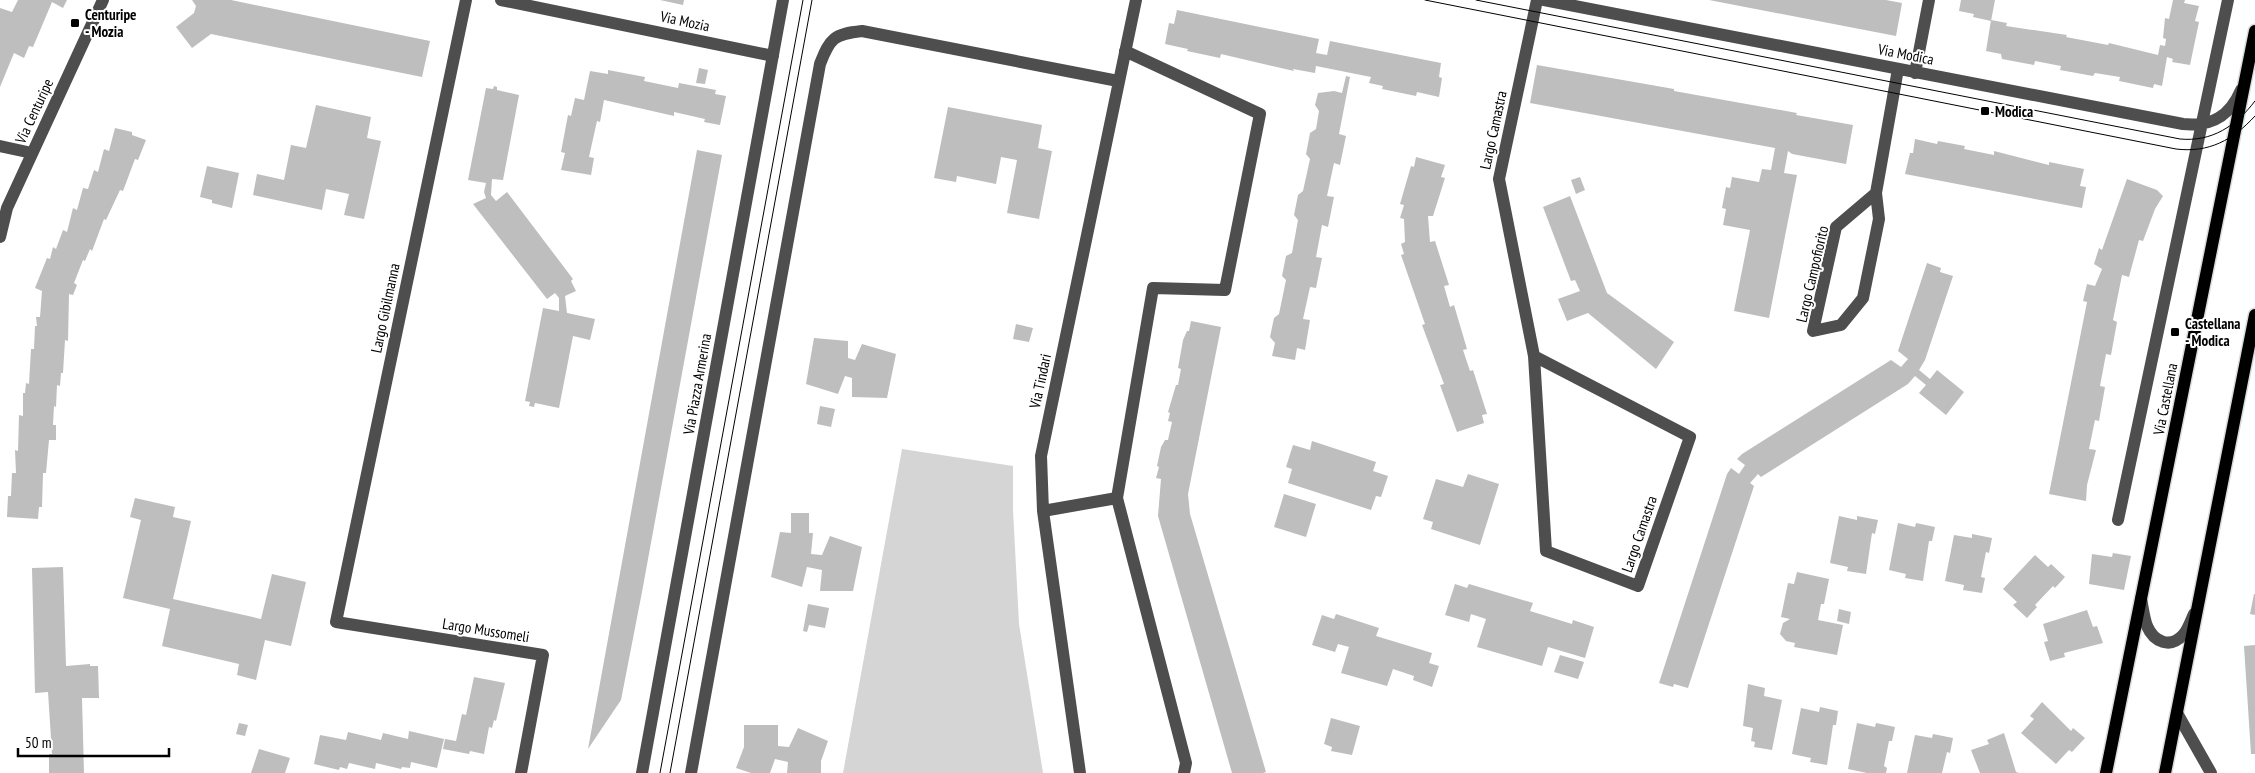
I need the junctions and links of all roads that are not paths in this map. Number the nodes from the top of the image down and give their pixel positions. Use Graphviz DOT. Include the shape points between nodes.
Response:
graph roads {
  1 [pos="103,0"];
  2 [pos="466,0"];
  3 [pos="501,0"];
  4 [pos="783,0"];
  5 [pos="1136,0"];
  6 [pos="1545,0"];
  7 [pos="1929,0"];
  8 [pos="2228,0"];
  9 [pos="2255,30"];
  10 [pos="1125,51"];
  11 [pos="773,56"];
  12 [pos="1898,70"];
  13 [pos="1915,73"];
  14 [pos="1118,81"];
  15 [pos="2245,84"];
  16 [pos="2202,124"];
  17 [pos="0,146"];
  18 [pos="32,153"];
  19 [pos="1876,193"];
  20 [pos="0,237"];
  21 [pos="2255,315"];
  22 [pos="1534,356"];
  23 [pos="1117,498"];
  24 [pos="1043,511"];
  25 [pos="2118,520"];
  26 [pos="2141,599"];
  27 [pos="2200,601"];
  28 [pos="336,622"];
  29 [pos="2177,713"];
  30 [pos="521,773"];
  31 [pos="642,773"];
  32 [pos="691,773"];
  33 [pos="1080,773"];
  34 [pos="1184,773"];
  35 [pos="2106,773"];
  36 [pos="2165,773"];
  37 [pos="2211,773"];
  1 -- 18 [label="street, Via Centuripe"];
  2 -- 28 [label="street, Largo Gibilmanna"];
  3 -- 11 [label="street, Via Mozia"];
  4 -- 11 [label="street, Via Piazza Armerina"];
  5 -- 10 [label="street, Via Tindari"];
  6 -- 12 [label="street, Via Modica"];
  6 -- 22 [label="street, Largo Camastra" via="1499,179"];
  7 -- 13 [label="street"];
  8 -- 16 [label="street"];
  9 -- 15 [label="main road, Via Castellana"];
  10 -- 14 [label="street, Via Tindari"];
  10 -- 23 [label="street" via="1260,114 1225,290 1152,288"];
  11 -- 31 [label="street, Via Piazza Armerina"];
  12 -- 13 [label="street, Via Modica"];
  12 -- 19 [label="street, Largo Campofiorito"];
  13 -- 16 [label="street, Via Modica" via="2183,124"];
  14 -- 24 [label="street, Via Tindari" via="1041,456"];
  14 -- 32 [label="street" via="862,31 844,33 828,43 820,64"];
  15 -- 16 [label="street, Via Modica" via="2229,111"];
  15 -- 26 [label="main road, Via Castellana"];
  16 -- 25 [label="street"];
  17 -- 18 [label="street"];
  18 -- 20 [label="street, Via Centuripe" via="7,208"];
  19 -- 19 [label="street, Largo Campofiorito" via="1836,227 1813,331 1841,325 1863,298 1878,219"];
  21 -- 27 [label="main road"];
  22 -- 22 [label="street, Largo Camastra" via="1690,437 1638,586 1546,551"];
  23 -- 24 [label="street"];
  23 -- 34 [label="street" via="1186,763"];
  24 -- 33 [label="street, Via Tindari"];
  26 -- 27 [label="street" via="2146,625 2155,639 2163,642 2173,642 2184,634"];
  26 -- 35 [label="main road, Via Castellana"];
  27 -- 29 [label="main road"];
  28 -- 30 [label="street, Largo Mussomeli" via="543,655"];
  29 -- 36 [label="main road"];
  29 -- 37 [label="street"];
}
